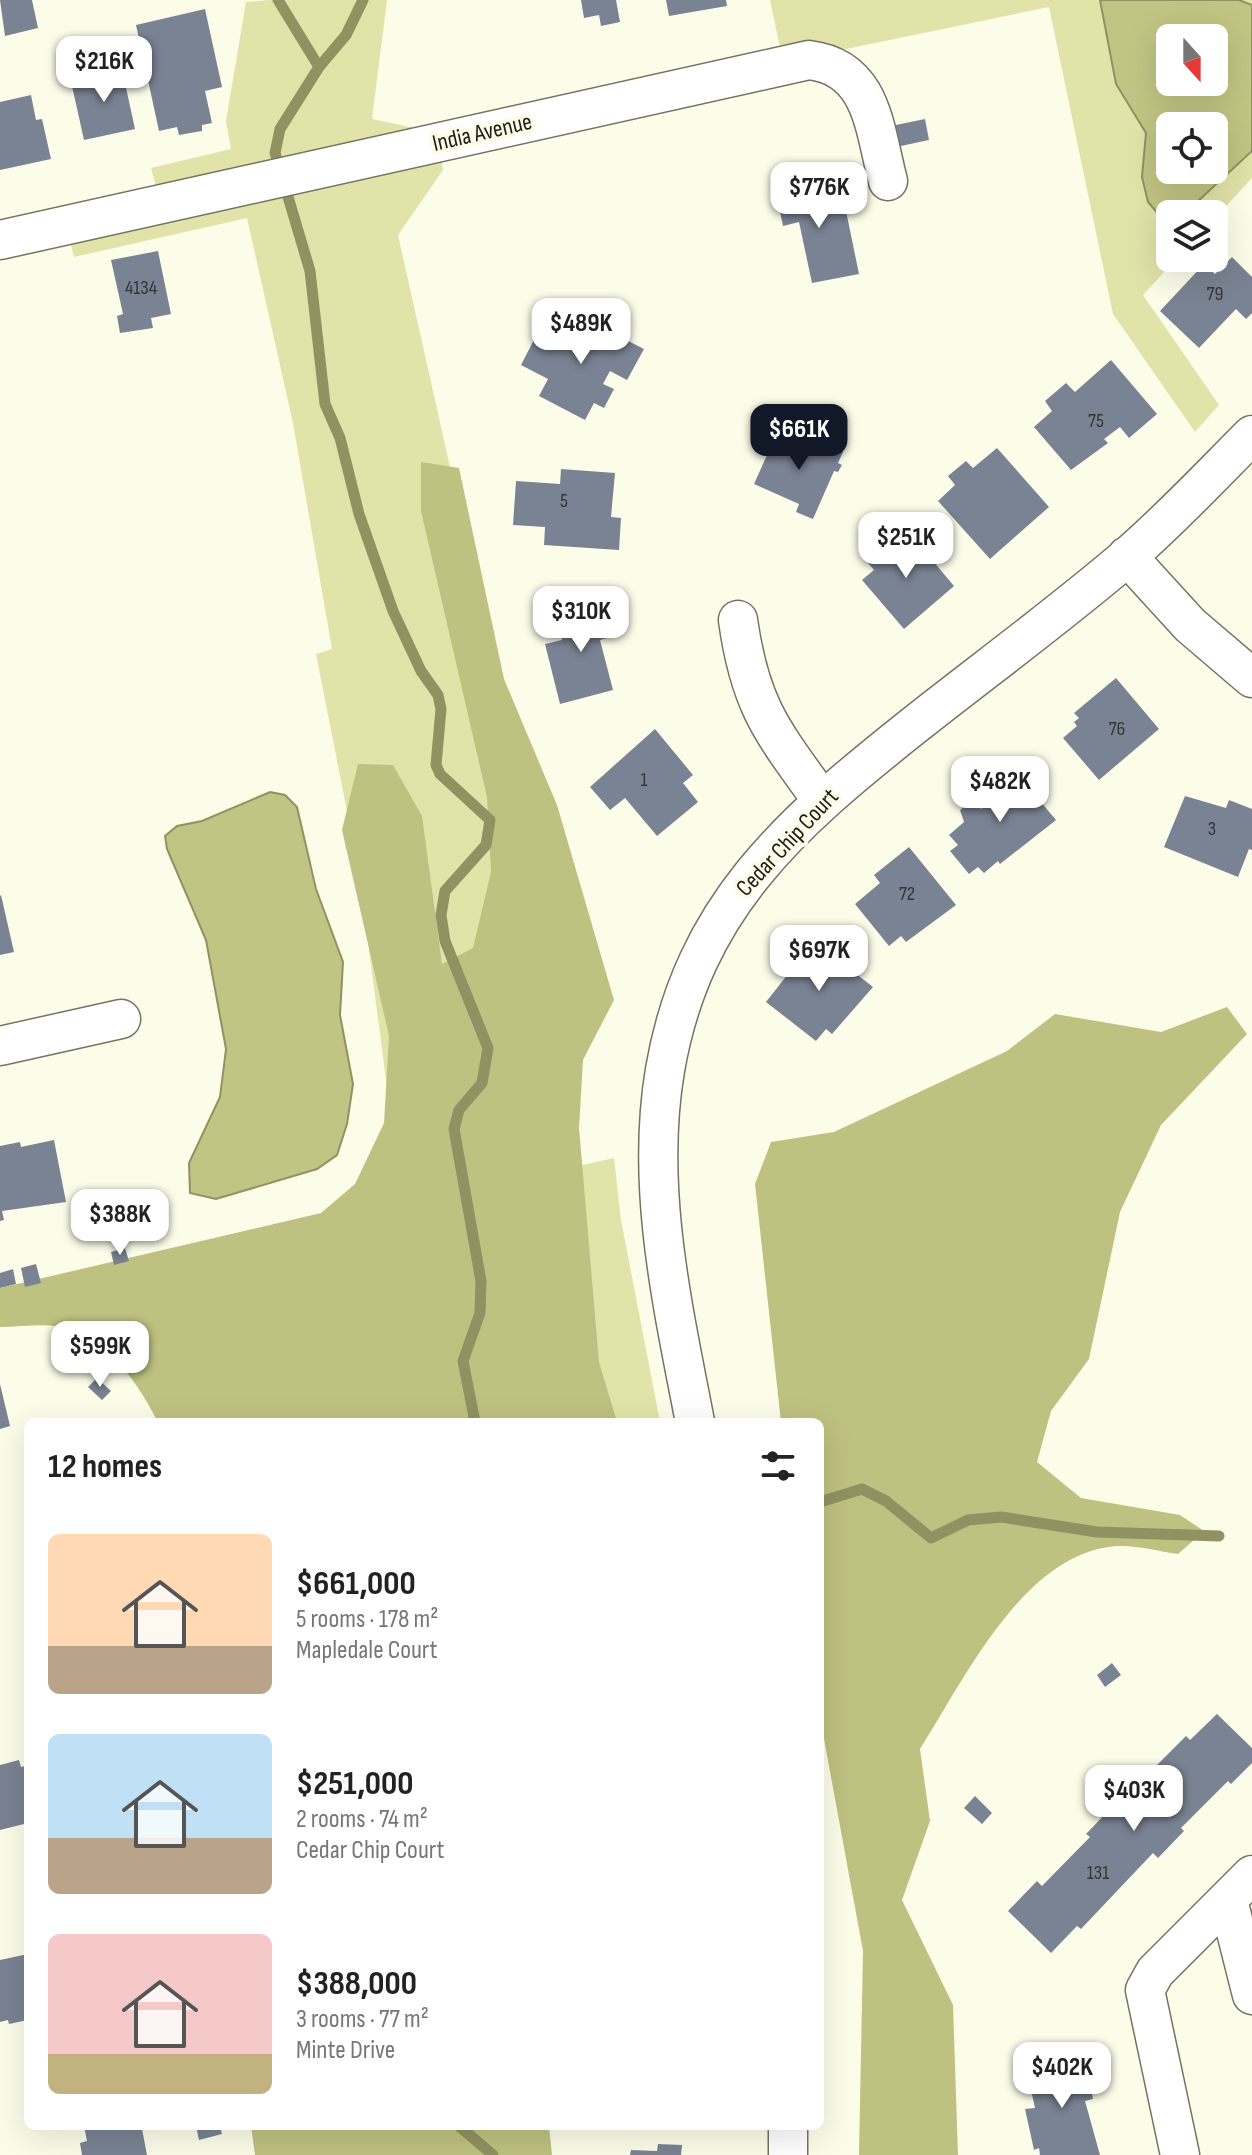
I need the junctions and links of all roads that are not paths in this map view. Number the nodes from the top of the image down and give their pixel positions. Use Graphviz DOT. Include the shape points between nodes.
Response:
graph roads {
  1 [pos="888,181"];
  2 [pos="0,240"];
  3 [pos="1252,435"];
  4 [pos="1127,556"];
  5 [pos="738,620"];
  6 [pos="1252,678"];
  7 [pos="821,799"];
  8 [pos="121,1019"];
  9 [pos="0,1046"];
  10 [pos="694,1418"];
  11 [pos="1240,1887"];
  12 [pos="1252,1995"];
  13 [pos="788,2130"];
  14 [pos="788,2155"];
  15 [pos="1180,2155"];
  1 -- 2 [label="street, India Avenue" via="866,99 855,80 830,63 809,60"];
  3 -- 4 [label="street, Cedar Chip Court"];
  4 -- 6 [label="street" via="1190,625"];
  4 -- 7 [label="street, Cedar Chip Court"];
  5 -- 7 [label="street" via="754,698"];
  7 -- 10 [label="street, Cedar Chip Court" via="739,889 713,929 692,975 665,1072 658,1193"];
  8 -- 9 [label="street"];
  11 -- 12 [label="street"];
  11 -- 15 [label="street" via="1155,1972 1145,1990"];
  13 -- 14 [label="street"];
}
